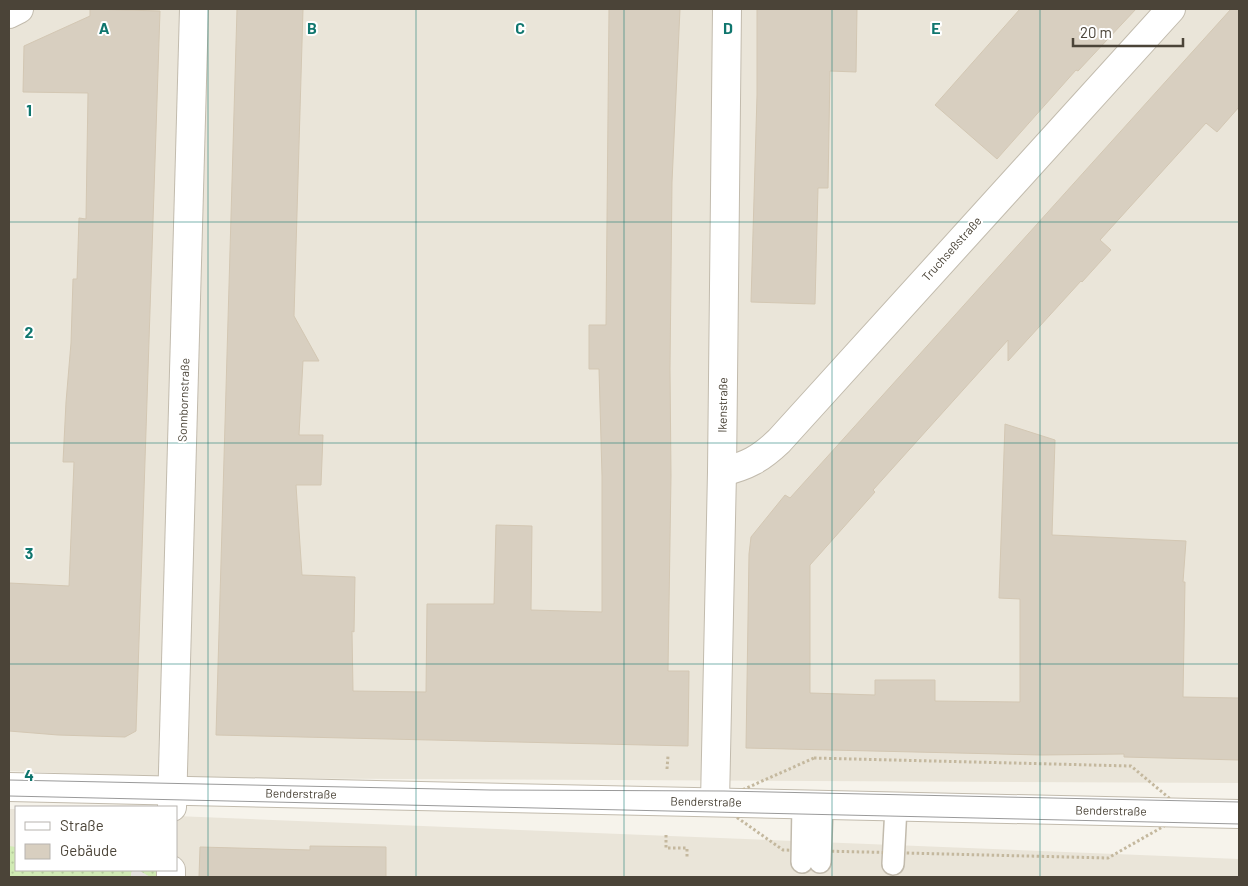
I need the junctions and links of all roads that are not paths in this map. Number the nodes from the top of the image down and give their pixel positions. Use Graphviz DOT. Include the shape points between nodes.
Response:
graph roads {
  1 [pos="19,9"];
  2 [pos="194,9"];
  3 [pos="727,9"];
  4 [pos="1171,9"];
  5 [pos="9,14"];
  6 [pos="722,472"];
  7 [pos="9,787"];
  8 [pos="173,799"];
  9 [pos="715,802"];
  10 [pos="812,805"];
  11 [pos="896,807"];
  12 [pos="1239,814"];
  13 [pos="805,855"];
  14 [pos="893,858"];
  1 -- 5 [label="street"];
  2 -- 8 [label="street, Sonnbornstraße"];
  3 -- 6 [label="street, Ikenstraße"];
  4 -- 6 [label="street, Truchseßstraße" via="779,441 762,457 743,467"];
  6 -- 9 [label="street, Ikenstraße"];
  7 -- 8 [label="street, Benderstraße"];
  8 -- 9 [label="street, Benderstraße"];
  9 -- 10 [label="street, Benderstraße"];
  10 -- 11 [label="street, Benderstraße"];
  10 -- 13 [label="lane"];
  11 -- 12 [label="street, Benderstraße"];
  11 -- 14 [label="lane"];
}
